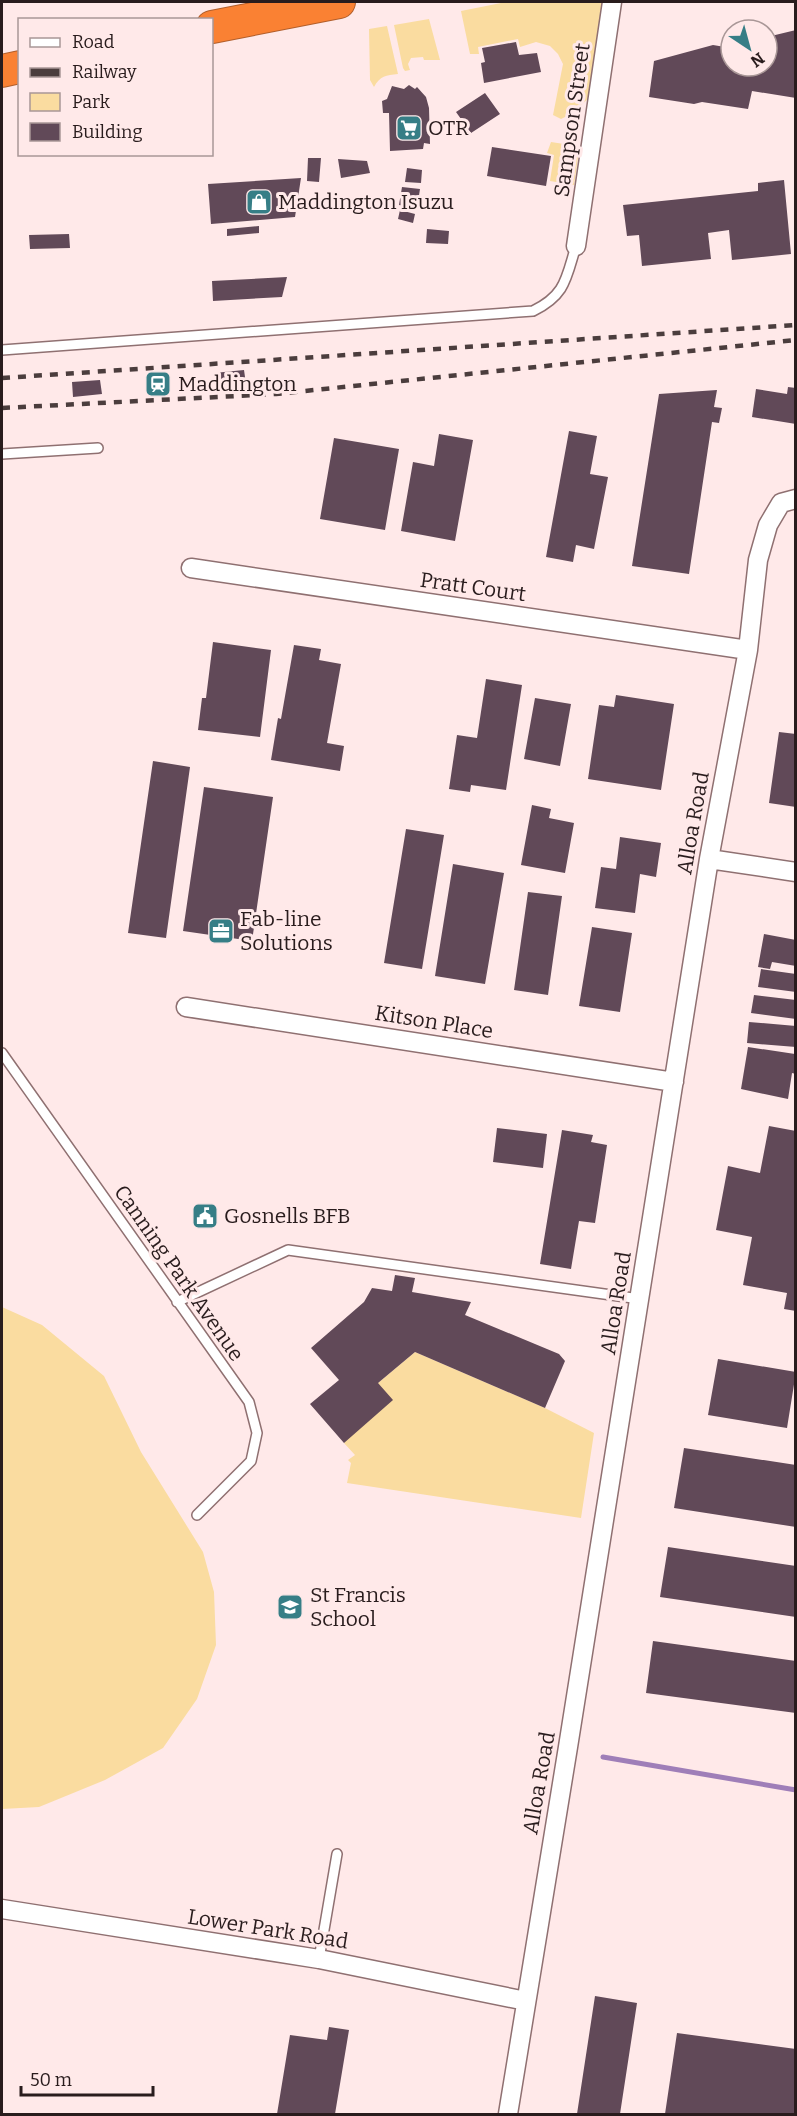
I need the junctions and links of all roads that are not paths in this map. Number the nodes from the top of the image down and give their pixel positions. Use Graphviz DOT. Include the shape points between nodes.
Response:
graph roads {
  1 [pos="612,2"];
  2 [pos="323,3"];
  3 [pos="213,27"];
  4 [pos="18,67"];
  5 [pos="2,71"];
  6 [pos="576,246"];
  7 [pos="2,350"];
  8 [pos="98,448"];
  9 [pos="2,454"];
  10 [pos="788,501"];
  11 [pos="191,568"];
  12 [pos="748,650"];
  13 [pos="709,859"];
  14 [pos="795,873"];
  15 [pos="186,1007"];
  16 [pos="2,1053"];
  17 [pos="674,1082"];
  18 [pos="640,1299"];
  19 [pos="177,1302"];
  20 [pos="197,1515"];
  21 [pos="337,1854"];
  22 [pos="2,1909"];
  23 [pos="319,1959"];
  24 [pos="526,2001"];
  25 [pos="508,2115"];
  1 -- 6 [label="street, Sampson Street"];
  2 -- 3 [label="highway"];
  4 -- 5 [label="highway"];
  6 -- 7 [label="lane" via="561,289 549,303 533,311"];
  8 -- 9 [label="lane"];
  10 -- 12 [label="street, Alloa Road" via="768,525 758,560"];
  11 -- 12 [label="street, Pratt Court"];
  12 -- 13 [label="street, Alloa Road"];
  13 -- 14 [label="street"];
  13 -- 17 [label="street, Alloa Road"];
  15 -- 17 [label="street, Kitson Place"];
  16 -- 19 [label="lane, Canning Park Avenue"];
  17 -- 18 [label="street, Alloa Road"];
  18 -- 19 [label="lane" via="288,1250"];
  18 -- 24 [label="street, Alloa Road"];
  19 -- 20 [label="lane, Canning Park Avenue" via="249,1402 257,1433 251,1461"];
  21 -- 23 [label="lane"];
  22 -- 23 [label="street, Lower Park Road"];
  23 -- 24 [label="street, Lower Park Road"];
  24 -- 25 [label="street, Alloa Road"];
}
